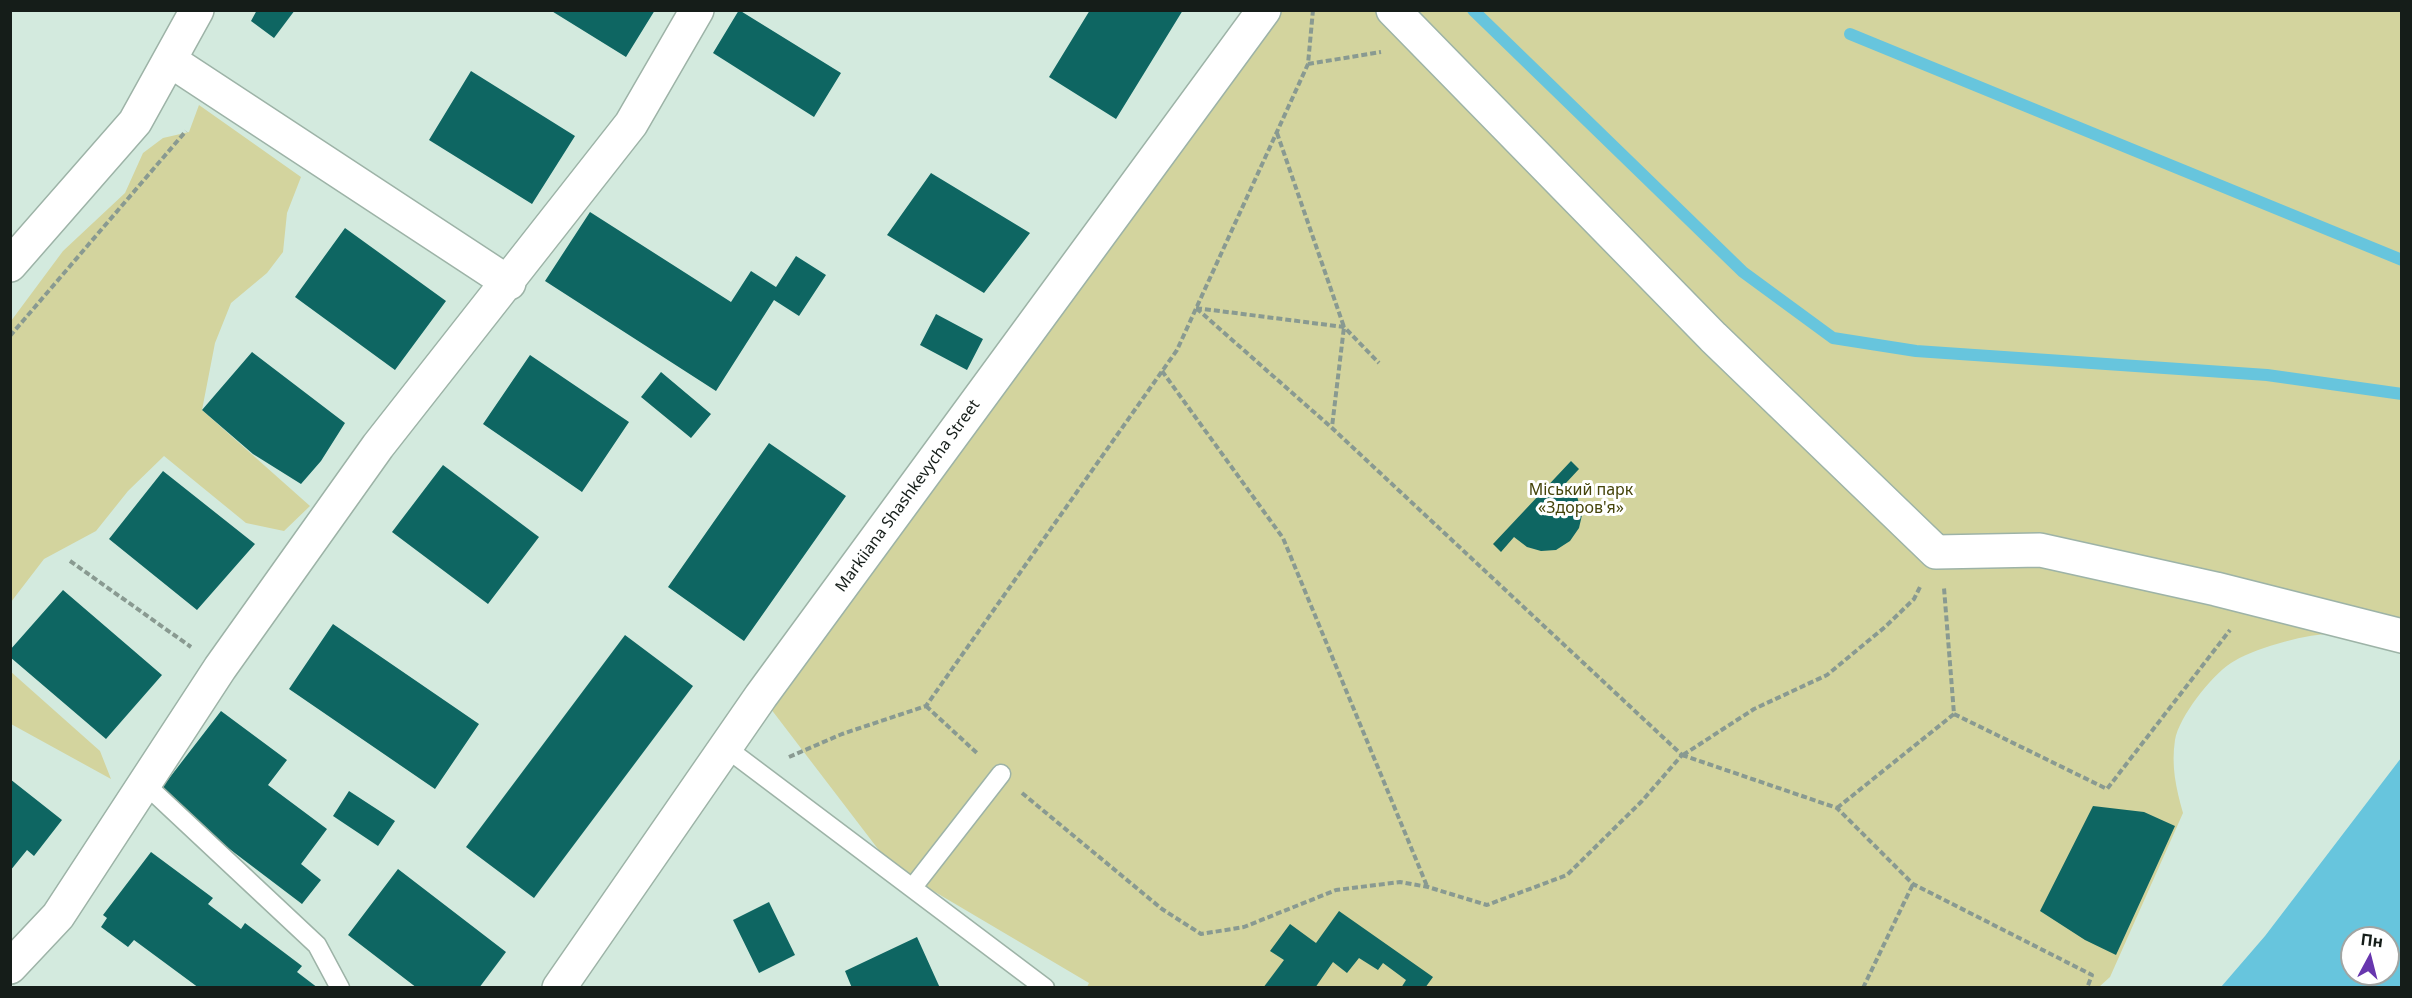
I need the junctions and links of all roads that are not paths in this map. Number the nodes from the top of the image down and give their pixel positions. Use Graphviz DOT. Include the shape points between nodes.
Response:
graph roads {
  1 [pos="197,10"];
  2 [pos="698,10"];
  3 [pos="1264,10"];
  4 [pos="1393,10"];
  5 [pos="171,60"];
  6 [pos="10,265"];
  7 [pos="509,283"];
  8 [pos="2402,636"];
  9 [pos="725,747"];
  10 [pos="1001,774"];
  11 [pos="145,784"];
  12 [pos="913,887"];
  13 [pos="10,967"];
  14 [pos="340,987"];
  15 [pos="559,987"];
  16 [pos="1045,987"];
  1 -- 5 [label="street"];
  2 -- 7 [label="street" via="631,124"];
  3 -- 9 [label="street, Markiiana Shashkevycha Street"];
  4 -- 8 [label="street" via="1713,337 1936,552 2040,550"];
  5 -- 6 [label="street" via="135,122"];
  5 -- 7 [label="street"];
  7 -- 11 [label="street" via="412,400 220,668"];
  9 -- 12 [label="lane"];
  9 -- 15 [label="street, Markiiana Shashkevycha Street"];
  10 -- 12 [label="lane"];
  11 -- 13 [label="street" via="58,916"];
  11 -- 14 [label="lane" via="317,945"];
  12 -- 16 [label="lane"];
}
